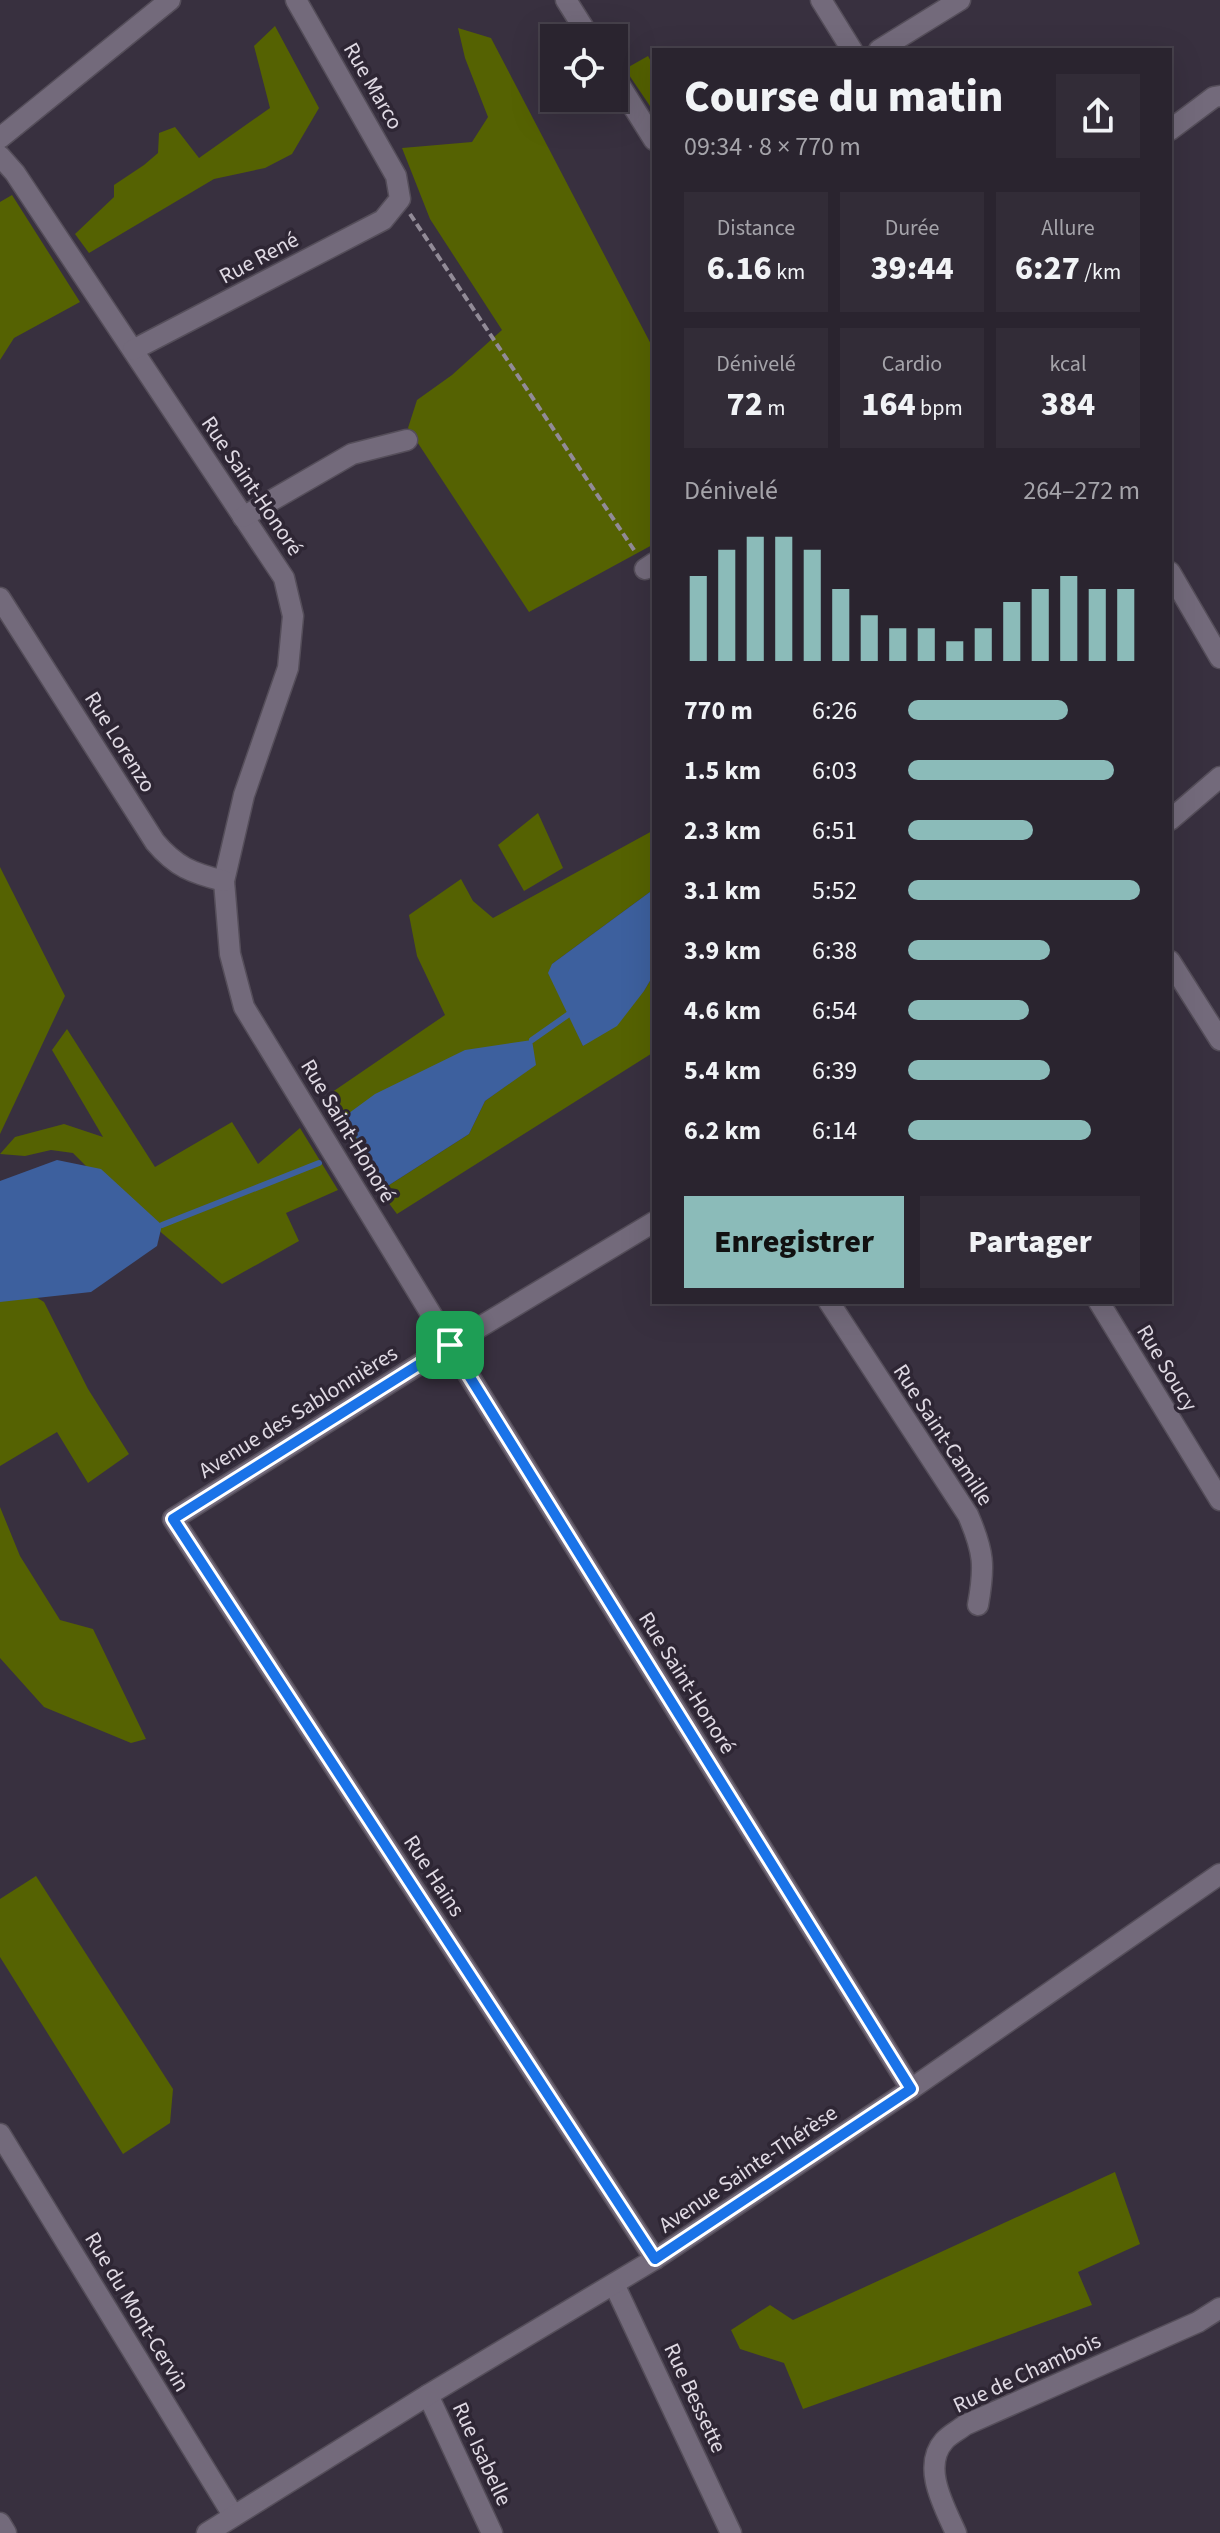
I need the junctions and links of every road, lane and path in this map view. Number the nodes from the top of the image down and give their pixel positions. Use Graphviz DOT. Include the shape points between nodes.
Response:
graph roads {
  1 [pos="170,0"];
  2 [pos="296,0"];
  3 [pos="566,0"];
  4 [pos="821,0"];
  5 [pos="960,0"];
  6 [pos="581,24"];
  7 [pos="851,48"];
  8 [pos="882,48"];
  9 [pos="1220,96"];
  10 [pos="628,98"];
  11 [pos="1172,128"];
  12 [pos="652,137"];
  13 [pos="0,138"];
  14 [pos="0,156"];
  15 [pos="7,179"];
  16 [pos="400,199"];
  17 [pos="133,350"];
  18 [pos="407,440"];
  19 [pos="243,517"];
  20 [pos="650,566"];
  21 [pos="1172,575"];
  22 [pos="0,598"];
  23 [pos="1220,658"];
  24 [pos="1220,777"];
  25 [pos="1172,818"];
  26 [pos="224,881"];
  27 [pos="1172,964"];
  28 [pos="1220,1040"];
  29 [pos="652,1223"];
  30 [pos="830,1304"];
  31 [pos="1100,1304"];
  32 [pos="450,1345"];
  33 [pos="1220,1500"];
  34 [pos="173,1519"];
  35 [pos="978,1605"];
  36 [pos="1220,1874"];
  37 [pos="911,2089"];
  38 [pos="0,2134"];
  39 [pos="655,2259"];
  40 [pos="614,2284"];
  41 [pos="1220,2308"];
  42 [pos="428,2395"];
  43 [pos="233,2515"];
  44 [pos="0,2523"];
  45 [pos="6,2533"];
  46 [pos="207,2533"];
  47 [pos="492,2533"];
  48 [pos="731,2533"];
  49 [pos="956,2533"];
  1 -- 13 [label="street"];
  2 -- 16 [label="street, Rue Marco" via="396,176"];
  3 -- 6 [label="street"];
  4 -- 7 [label="street"];
  5 -- 8 [label="street"];
  9 -- 11 [label="street"];
  10 -- 12 [label="street"];
  14 -- 15 [label="street, Rue Saint-Honoré"];
  15 -- 17 [label="street, Rue Saint-Honoré"];
  16 -- 17 [label="street, Rue René" via="383,220"];
  16 -- 20 [label="path"];
  17 -- 19 [label="street, Rue Saint-Honoré"];
  18 -- 19 [label="street" via="352,454"];
  19 -- 26 [label="street, Rue Saint-Honoré" via="284,578 293,616 288,668 244,795"];
  21 -- 23 [label="street"];
  22 -- 26 [label="street, Rue Lorenzo" via="155,842 170,860"];
  24 -- 25 [label="street"];
  26 -- 32 [label="street, Rue Saint-Honoré" via="230,954 244,1007"];
  27 -- 28 [label="street"];
  29 -- 32 [label="street, Avenue des Sablonnières"];
  30 -- 35 [label="street, Rue Saint-Camille" via="968,1515 984,1570"];
  31 -- 33 [label="street, Rue Soucy"];
  32 -- 34 [label="street, Avenue des Sablonnières"];
  32 -- 37 [label="street, Rue Saint-Honoré"];
  34 -- 39 [label="street, Rue Hains"];
  36 -- 37 [label="street, Avenue Sainte-Thérèse"];
  37 -- 39 [label="street, Avenue Sainte-Thérèse"];
  38 -- 43 [label="street, Rue du Mont-Cervin"];
  39 -- 40 [label="street, Avenue Sainte-Thérèse"];
  40 -- 42 [label="street, Avenue Sainte-Thérèse"];
  40 -- 48 [label="street, Rue Bessette"];
  41 -- 49 [label="street, Rue de Chambois" via="965,2425 944,2440 936,2457 936,2475"];
  42 -- 43 [label="street, Avenue Sainte-Thérèse"];
  42 -- 47 [label="street, Rue Isabelle"];
  43 -- 46 [label="street, Avenue Sainte-Thérèse"];
  44 -- 45 [label="street"];
}
